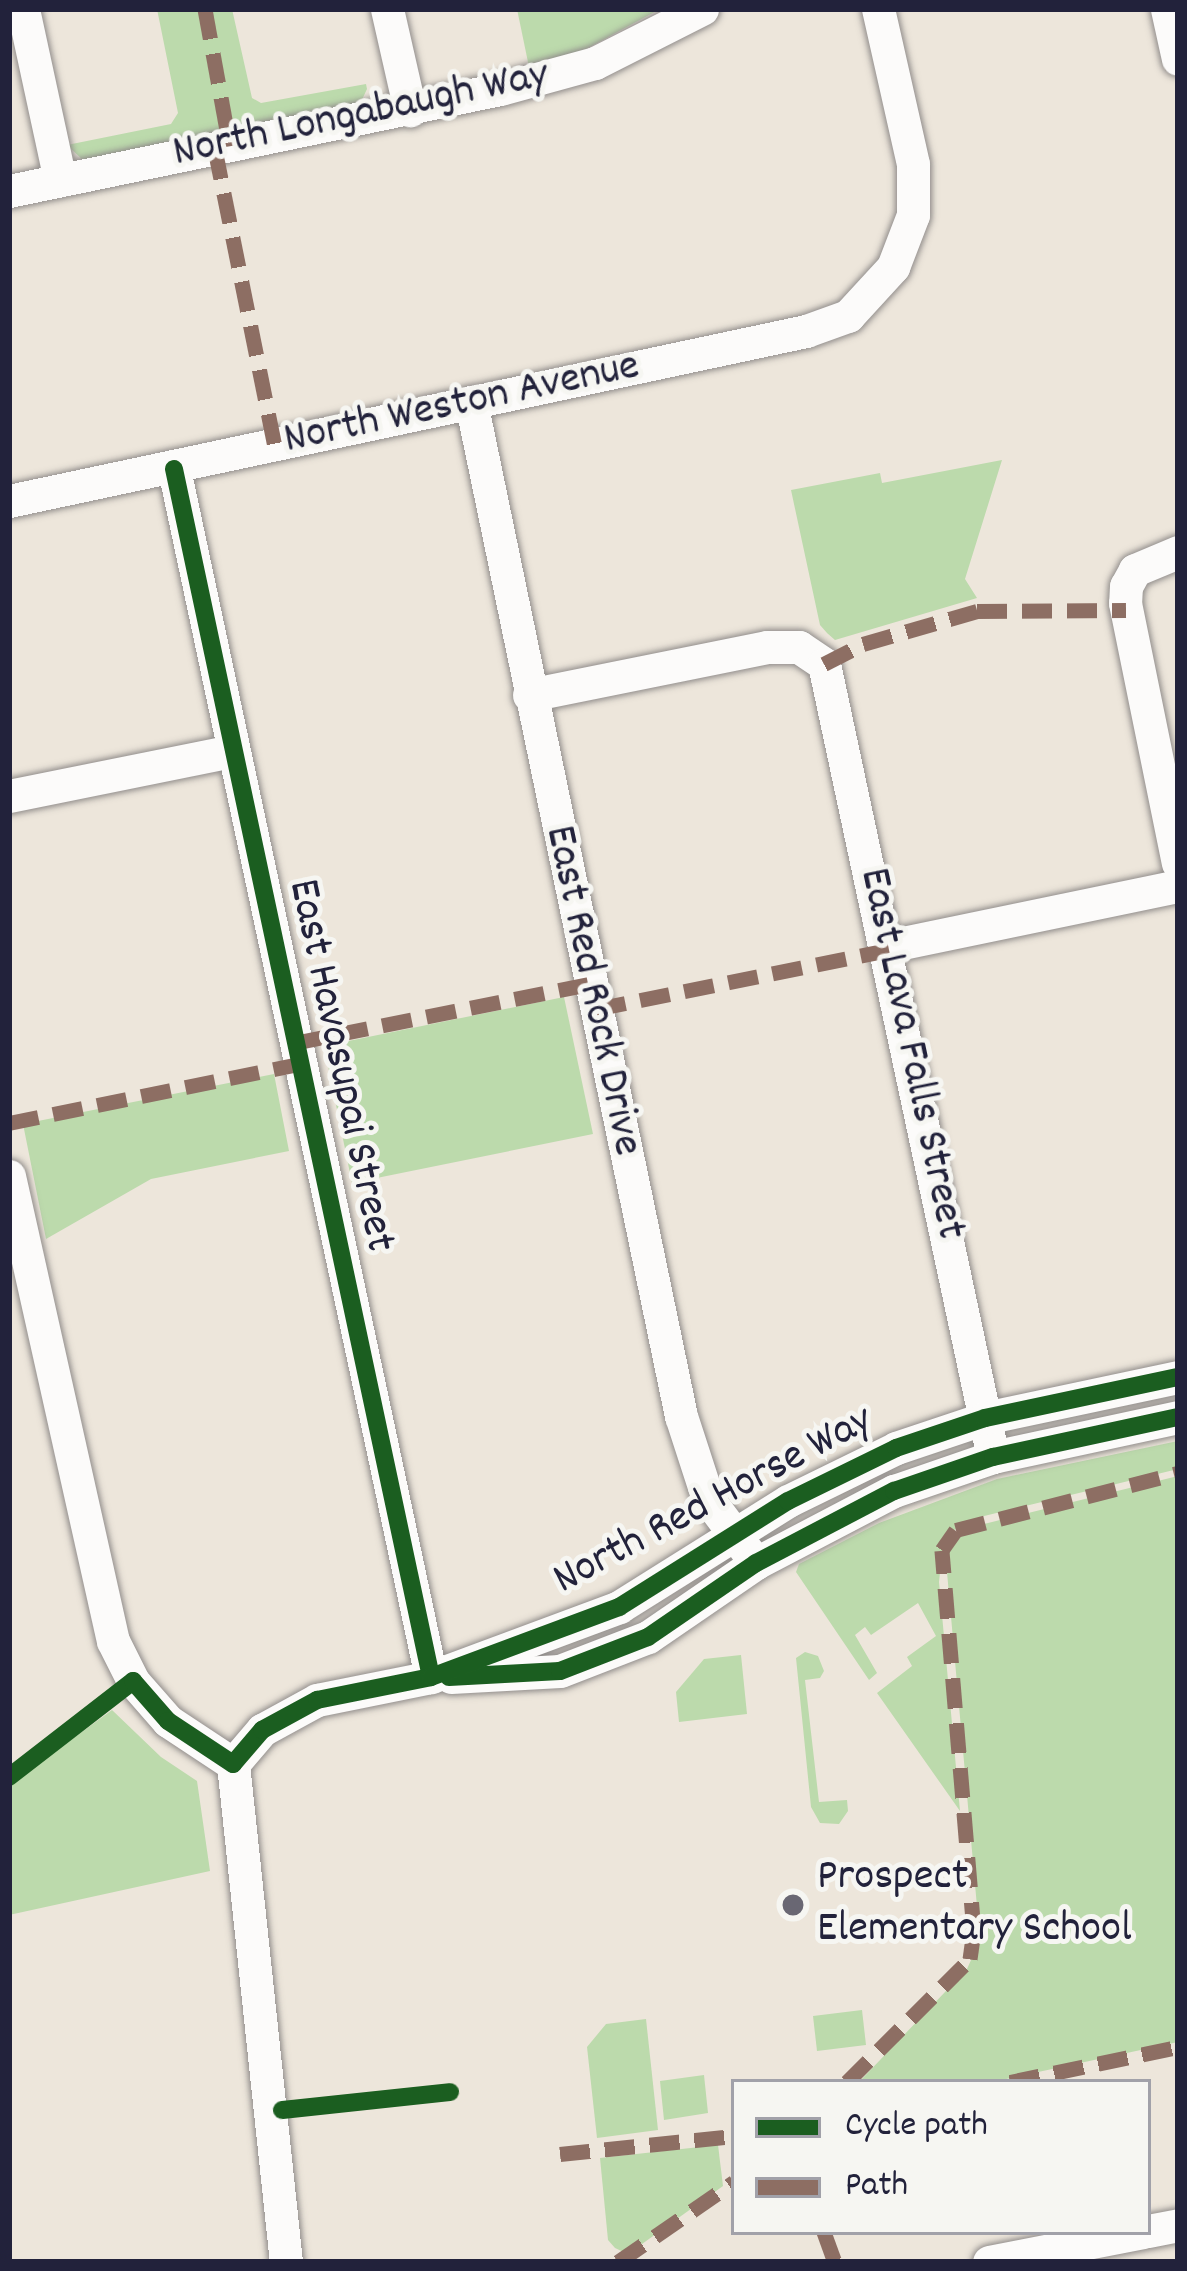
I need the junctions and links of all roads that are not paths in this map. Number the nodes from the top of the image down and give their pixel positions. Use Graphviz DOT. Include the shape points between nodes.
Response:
graph roads {
  1 [pos="23,9"];
  2 [pos="387,9"];
  3 [pos="702,9"];
  4 [pos="878,9"];
  5 [pos="1167,9"];
  6 [pos="1178,59"];
  7 [pos="410,110"];
  8 [pos="60,180"];
  9 [pos="9,191"];
  10 [pos="471,402"];
  11 [pos="173,469"];
  12 [pos="9,501"];
  13 [pos="1178,552"];
  14 [pos="529,695"];
  15 [pos="233,751"];
  16 [pos="9,796"];
  17 [pos="1178,863"];
  18 [pos="1178,886"];
  19 [pos="888,946"];
  20 [pos="9,1176"];
  21 [pos="26,1342"];
  22 [pos="1178,1377"];
  23 [pos="1178,1417"];
  24 [pos="986,1418"];
  25 [pos="993,1457"];
  26 [pos="734,1536"];
  27 [pos="756,1563"];
  28 [pos="431,1677"];
  29 [pos="232,1763"];
  30 [pos="1129,2235"];
  31 [pos="286,2262"];
  32 [pos="988,2262"];
  1 -- 8 [label="street"];
  2 -- 7 [label="street"];
  3 -- 7 [label="street, North Longabaugh Way" via="595,63"];
  4 -- 10 [label="street, North Weston Avenue" via="915,190 909,232 864,303 827,325"];
  5 -- 6 [label="street"];
  7 -- 8 [label="street, North Longabaugh Way"];
  8 -- 9 [label="street, North Longabaugh Way"];
  10 -- 11 [label="street, North Weston Avenue"];
  10 -- 14 [label="street, East Red Rock Drive"];
  11 -- 12 [label="street, North Weston Avenue"];
  11 -- 15 [label="street, East Havasupai Street"];
  13 -- 17 [label="street" via="1135,570 1125,604"];
  14 -- 19 [label="street, East Lava Falls Street" via="767,646 815,656 835,700"];
  14 -- 26 [label="street, East Red Rock Drive" via="681,1416 700,1483"];
  15 -- 16 [label="street"];
  15 -- 28 [label="street, East Havasupai Street"];
  18 -- 19 [label="street"];
  19 -- 24 [label="street, East Lava Falls Street"];
  20 -- 21 [label="street"];
  21 -- 29 [label="street" via="113,1641 133,1681 168,1721"];
  22 -- 24 [label="street, North Red Horse Way"];
  23 -- 25 [label="street, North Red Horse Way"];
  24 -- 25 [label="street, East Lava Falls Street"];
  24 -- 26 [label="street, North Red Horse Way" via="844,1471"];
  25 -- 27 [label="street, North Red Horse Way" via="894,1491"];
  26 -- 27 [label="street, East Red Rock Drive"];
  26 -- 28 [label="street, North Red Horse Way" via="619,1606"];
  27 -- 28 [label="street, North Red Horse Way" via="648,1637 560,1671"];
  28 -- 29 [label="street, North Red Horse Way" via="317,1700 262,1730"];
  29 -- 31 [label="street"];
  30 -- 32 [label="street"];
}
